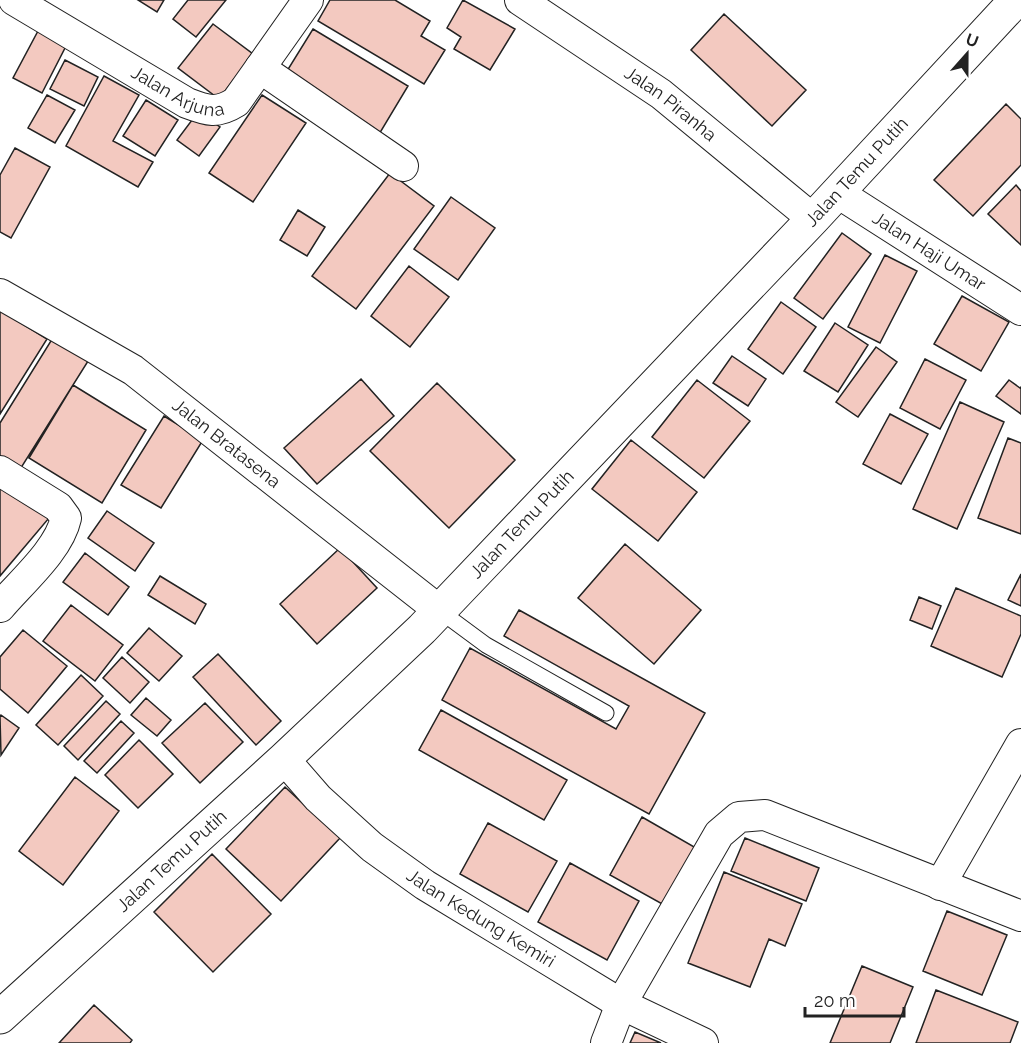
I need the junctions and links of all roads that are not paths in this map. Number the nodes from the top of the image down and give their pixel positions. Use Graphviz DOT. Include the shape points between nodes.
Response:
graph roads {
  1 [pos="14,0"];
  2 [pos="308,0"];
  3 [pos="520,0"];
  4 [pos="1016,0"];
  5 [pos="261,68"];
  6 [pos="403,165"];
  7 [pos="838,193"];
  8 [pos="813,219"];
  9 [pos="0,294"];
  10 [pos="1021,310"];
  11 [pos="0,471"];
  12 [pos="0,607"];
  13 [pos="440,611"];
  14 [pos="606,713"];
  15 [pos="1021,744"];
  16 [pos="284,759"];
  17 [pos="940,885"];
  18 [pos="1021,916"];
  19 [pos="621,1004"];
  20 [pos="0,1017"];
  21 [pos="606,1043"];
  22 [pos="703,1043"];
  1 -- 5 [label="street, Jalan Arjuna" via="208,111 236,102"];
  2 -- 5 [label="street, Jalan Arjuna"];
  3 -- 8 [label="street, Jalan Piranha" via="661,94"];
  4 -- 7 [label="street, Jalan Temu Putih"];
  5 -- 6 [label="street"];
  7 -- 8 [label="street, Jalan Temu Putih"];
  7 -- 10 [label="street, Jalan Haji Umar"];
  8 -- 13 [label="street, Jalan Temu Putih"];
  9 -- 13 [label="street, Jalan Bratasena" via="133,370"];
  11 -- 12 [label="street" via="58,507 66,518 52,547"];
  13 -- 14 [label="lane" via="486,645"];
  13 -- 16 [label="street, Jalan Temu Putih"];
  15 -- 17 [label="street"];
  16 -- 19 [label="street, Jalan Kedung Kemiri" via="318,798 372,847 425,885"];
  16 -- 20 [label="street, Jalan Temu Putih"];
  17 -- 18 [label="street"];
  17 -- 19 [label="street" via="765,815 739,817 719,834"];
  19 -- 21 [label="street"];
  19 -- 22 [label="street, Jalan Kedung Kemiri"];
}
